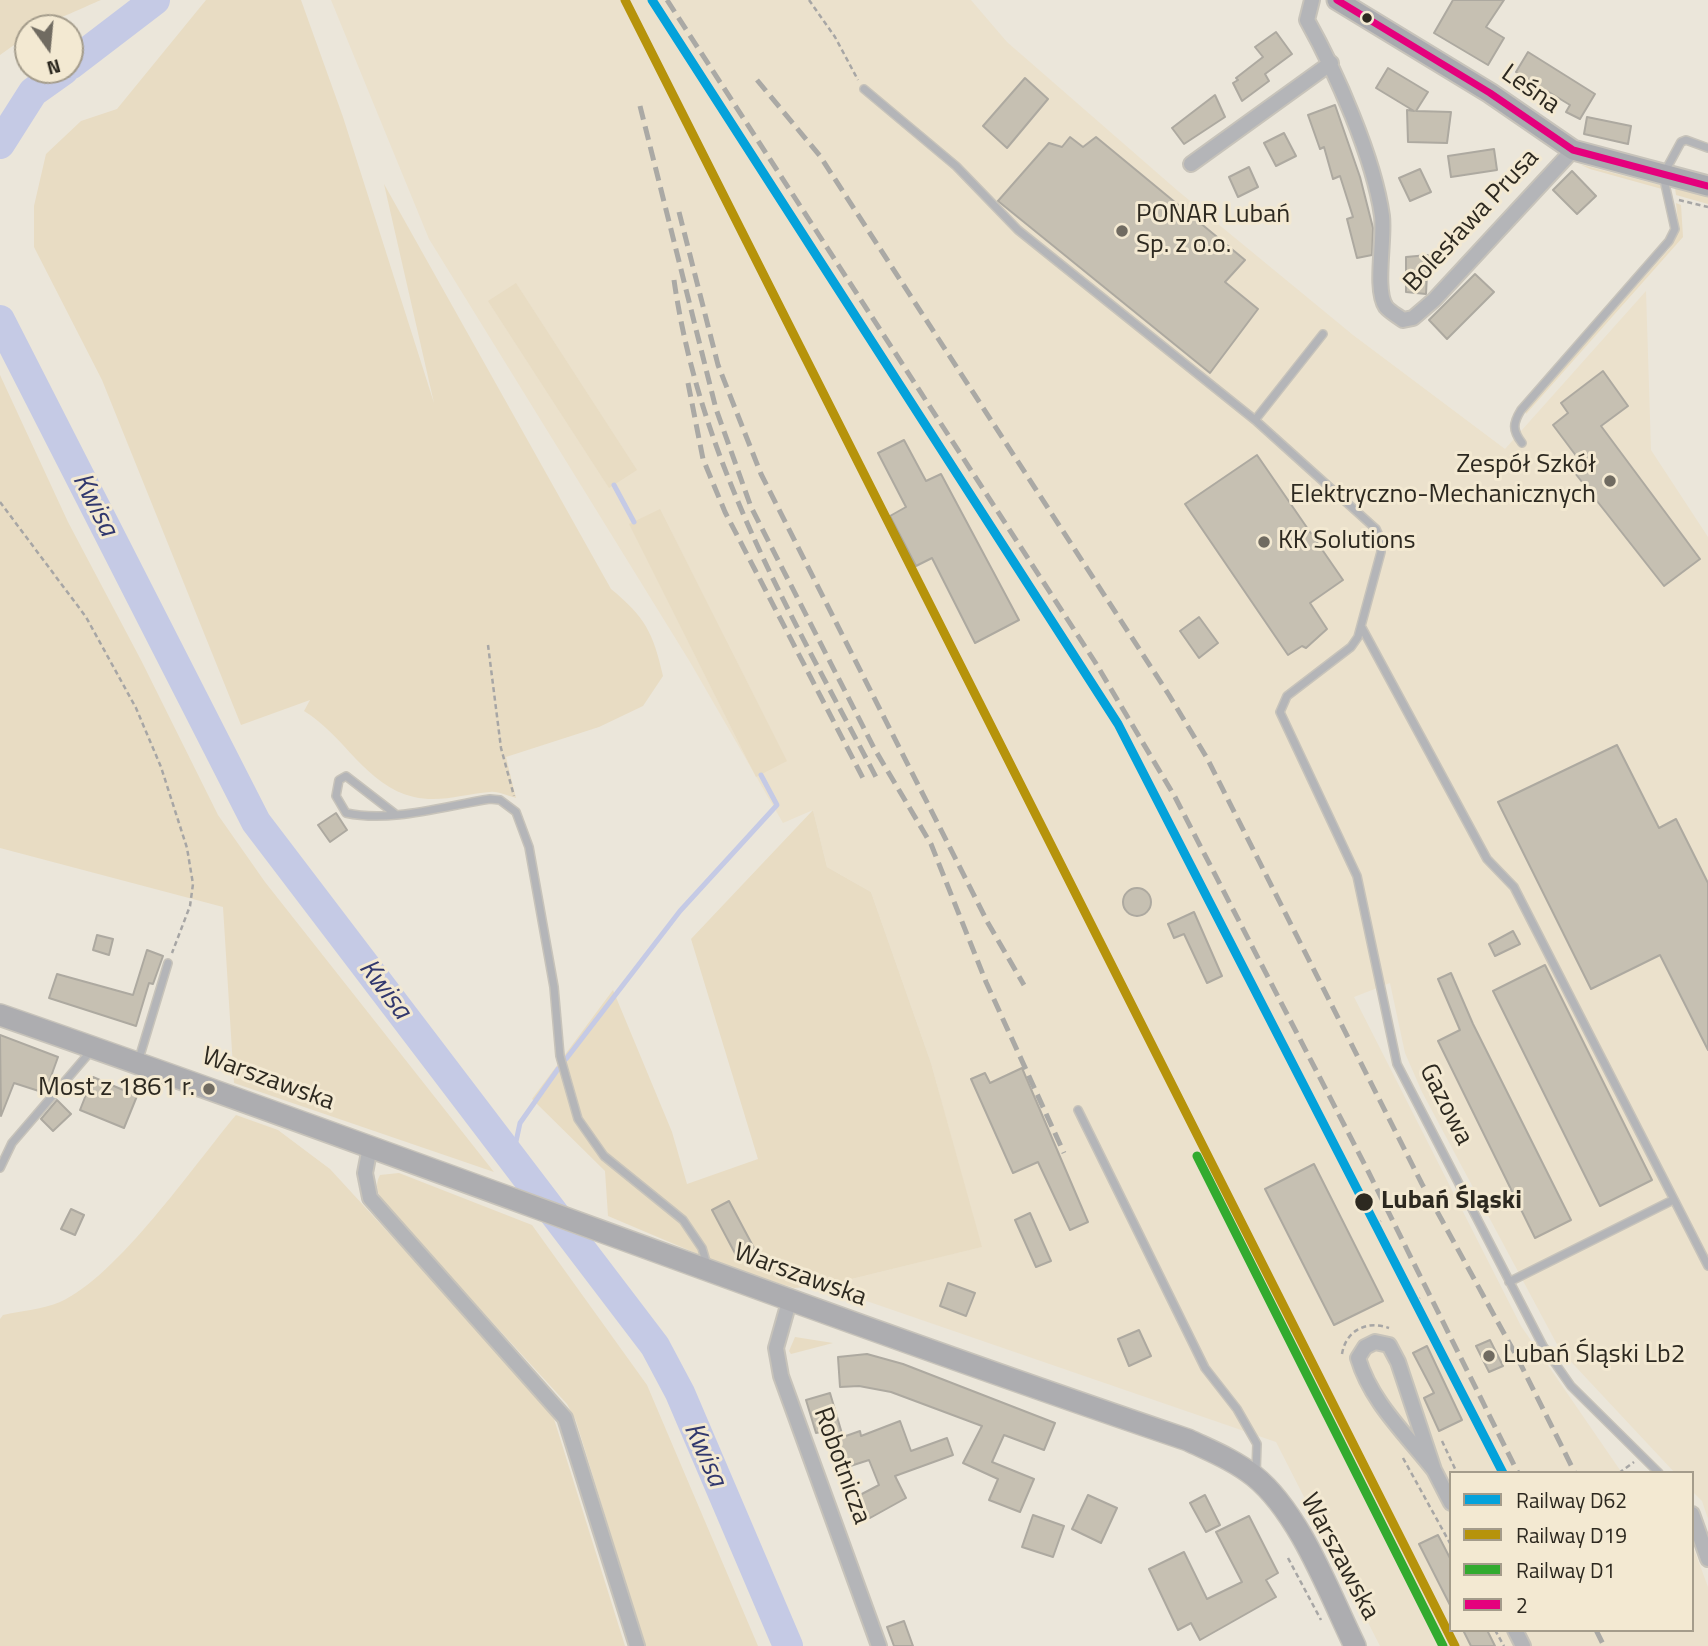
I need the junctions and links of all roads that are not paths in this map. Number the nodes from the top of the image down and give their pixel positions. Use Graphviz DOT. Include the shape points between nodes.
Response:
graph roads {
  1 [pos="1311,0"];
  2 [pos="1337,0"];
  3 [pos="1331,63"];
  4 [pos="864,89"];
  5 [pos="1708,148"];
  6 [pos="1573,150"];
  7 [pos="1191,163"];
  8 [pos="1663,175"];
  9 [pos="1708,186"];
  10 [pos="1323,334"];
  11 [pos="1255,420"];
  12 [pos="1521,443"];
  13 [pos="1362,628"];
  14 [pos="394,813"];
  15 [pos="169,962"];
  16 [pos="0,1015"];
  17 [pos="93,1047"];
  18 [pos="138,1063"];
  19 [pos="1079,1110"];
  20 [pos="370,1147"];
  21 [pos="0,1168"];
  22 [pos="1673,1200"];
  23 [pos="1708,1266"];
  24 [pos="704,1271"];
  25 [pos="1509,1282"];
  26 [pos="789,1302"];
  27 [pos="1434,1470"];
  28 [pos="1657,1471"];
  29 [pos="1256,1477"];
  30 [pos="1449,1499"];
  31 [pos="1694,1520"];
  32 [pos="1708,1559"];
  33 [pos="637,1646"];
  34 [pos="879,1646"];
  35 [pos="1355,1646"];
  1 -- 3 [label="street" via="1307,20"];
  2 -- 6 [label="main road, Leśna" via="1490,93"];
  3 -- 6 [label="street, Bolesława Prusa" via="1382,216 1381,295 1387,309 1403,320 1413,318 1434,300"];
  3 -- 7 [label="street"];
  4 -- 11 [label="lane" via="956,166 1018,230"];
  5 -- 8 [label="lane" via="1681,142"];
  6 -- 8 [label="main road, Leśna"];
  8 -- 9 [label="main road, Leśna"];
  8 -- 12 [label="lane" via="1675,229 1669,241 1521,410 1514,423"];
  10 -- 11 [label="lane"];
  11 -- 13 [label="lane" via="1380,534 1381,552"];
  13 -- 22 [label="lane" via="1487,859 1514,887"];
  13 -- 25 [label="lane, Gazowa" via="1350,647 1287,696 1280,712 1357,876 1396,1064"];
  14 -- 14 [label="lane" via="365,817 346,813 336,796 339,780 346,776"];
  14 -- 24 [label="lane" via="490,799 508,805 520,820 534,864 560,1056 574,1111 604,1156 683,1220 702,1248"];
  15 -- 18 [label="lane"];
  16 -- 17 [label="main road, Warszawska"];
  17 -- 18 [label="main road, Warszawska"];
  17 -- 21 [label="lane" via="12,1143"];
  18 -- 20 [label="main road, Warszawska"];
  19 -- 29 [label="lane" via="1205,1368 1257,1444"];
  20 -- 24 [label="main road, Warszawska"];
  20 -- 33 [label="street" via="365,1173 370,1198 565,1418"];
  22 -- 23 [label="lane"];
  22 -- 25 [label="lane"];
  24 -- 26 [label="main road, Warszawska"];
  25 -- 28 [label="lane, Gazowa" via="1543,1346 1571,1386"];
  26 -- 29 [label="main road, Warszawska" via="1188,1440"];
  26 -- 34 [label="street, Robotnicza" via="776,1348 781,1376"];
  27 -- 27 [label="street" via="1381,1406 1363,1376 1358,1358 1365,1347 1375,1342 1389,1345"];
  27 -- 30 [label="street"];
  29 -- 35 [label="main road, Warszawska" via="1294,1525"];
  31 -- 32 [label="street"];
}
